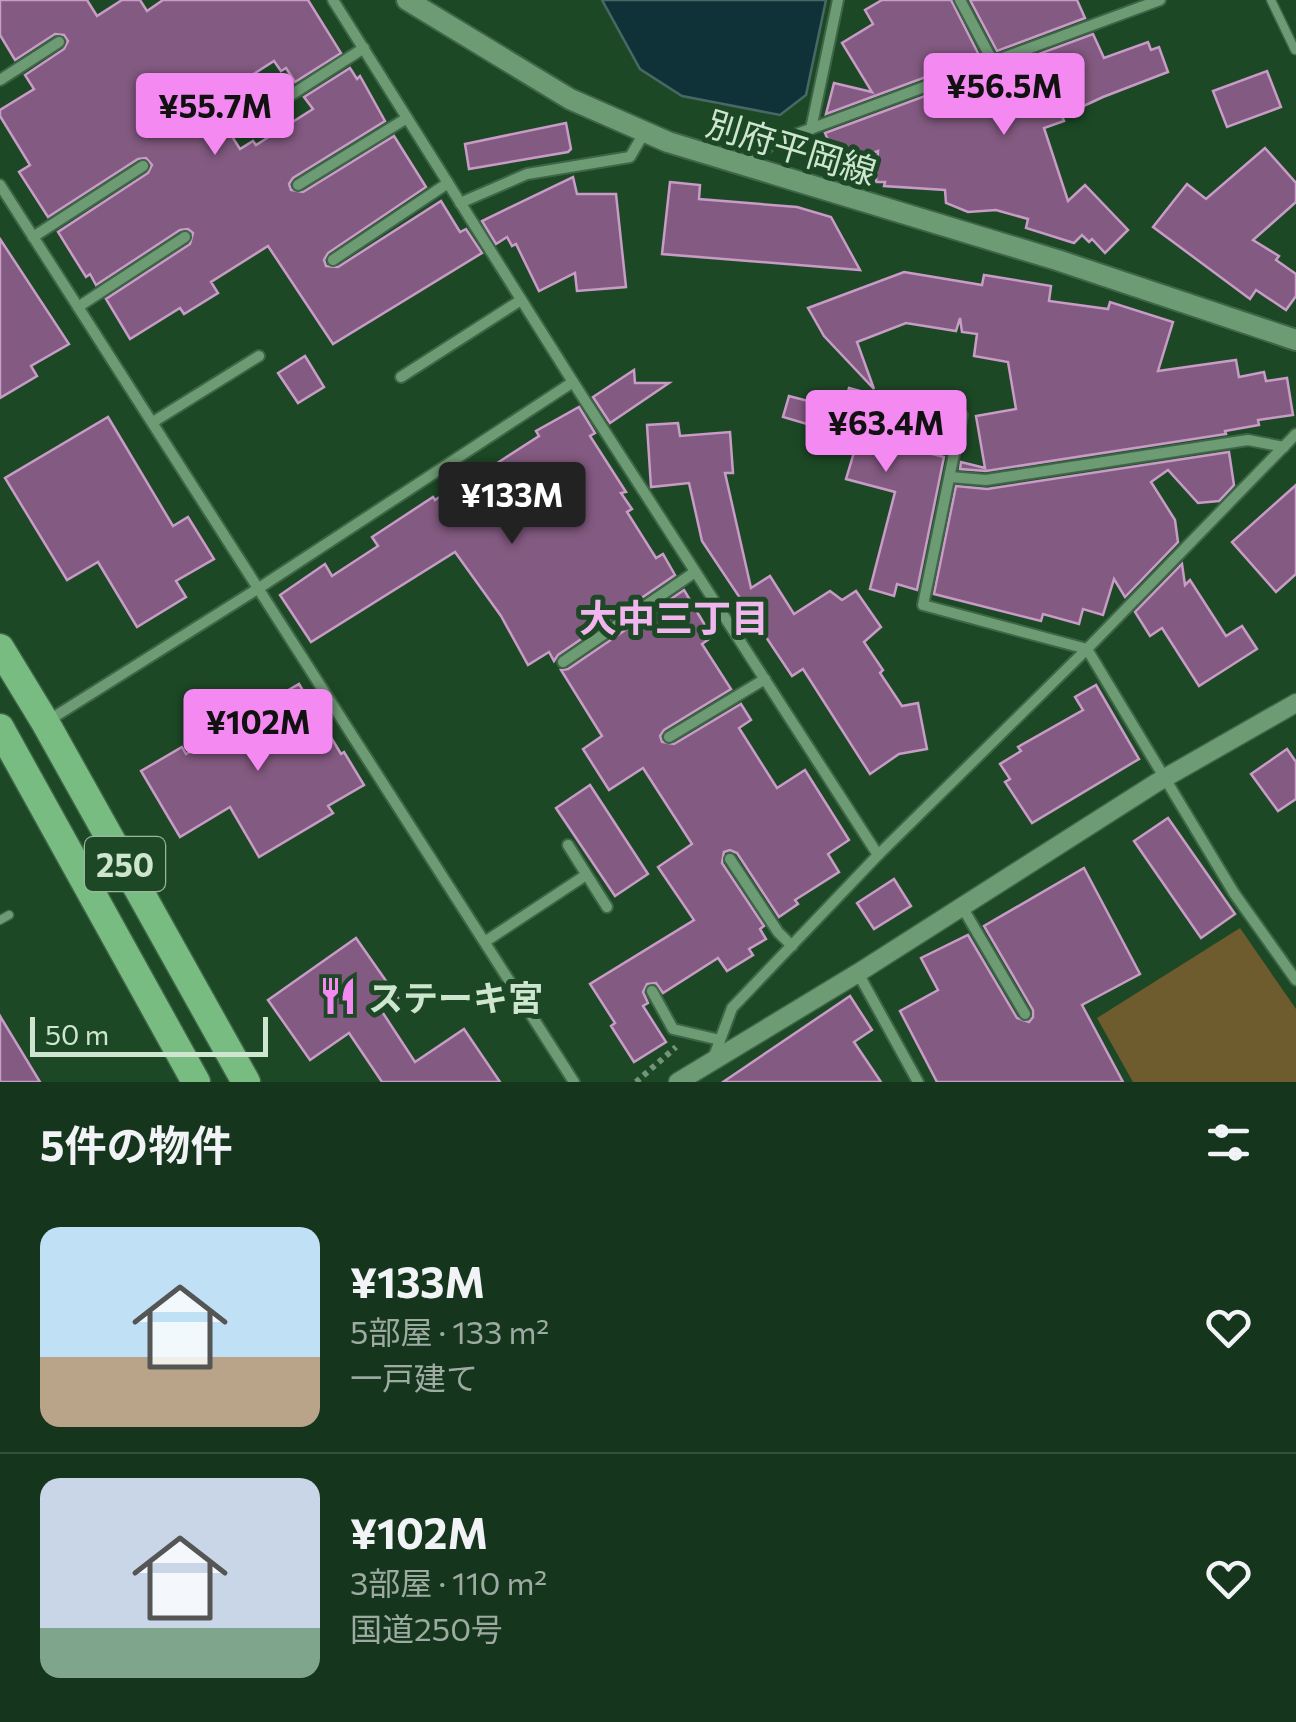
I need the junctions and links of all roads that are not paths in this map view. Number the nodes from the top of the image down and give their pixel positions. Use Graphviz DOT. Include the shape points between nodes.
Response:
graph roads {
  1 [pos="334,0"];
  2 [pos="406,0"];
  3 [pos="838,0"];
  4 [pos="960,0"];
  5 [pos="1160,0"];
  6 [pos="1271,0"];
  7 [pos="1144,3"];
  8 [pos="59,42"];
  9 [pos="364,48"];
  10 [pos="1295,50"];
  11 [pos="993,62"];
  12 [pos="0,80"];
  13 [pos="407,118"];
  14 [pos="246,124"];
  15 [pos="811,129"];
  16 [pos="645,132"];
  17 [pos="143,166"];
  18 [pos="744,166"];
  19 [pos="448,183"];
  20 [pos="0,185"];
  21 [pos="298,185"];
  22 [pos="460,203"];
  23 [pos="33,237"];
  24 [pos="185,237"];
  25 [pos="334,260"];
  26 [pos="521,300"];
  27 [pos="78,306"];
  28 [pos="1296,340"];
  29 [pos="259,356"];
  30 [pos="401,378"];
  31 [pos="572,382"];
  32 [pos="962,415"];
  33 [pos="152,422"];
  34 [pos="1296,434"];
  35 [pos="1284,447"];
  36 [pos="950,477"];
  37 [pos="695,572"];
  38 [pos="260,588"];
  39 [pos="0,648"];
  40 [pos="1087,649"];
  41 [pos="563,662"];
  42 [pos="764,680"];
  43 [pos="1296,702"];
  44 [pos="45,722"];
  45 [pos="669,737"];
  46 [pos="4,743"];
  47 [pos="1164,778"];
  48 [pos="568,845"];
  49 [pos="878,855"];
  50 [pos="730,858"];
  51 [pos="586,875"];
  52 [pos="962,904"];
  53 [pos="607,906"];
  54 [pos="486,941"];
  55 [pos="792,946"];
  56 [pos="858,973"];
  57 [pos="1296,980"];
  58 [pos="652,990"];
  59 [pos="1024,1014"];
  60 [pos="720,1040"];
  61 [pos="711,1063"];
  62 [pos="196,1082"];
  63 [pos="246,1082"];
  64 [pos="574,1082"];
  65 [pos="678,1082"];
  66 [pos="918,1082"];
  1 -- 9 [label="street"];
  2 -- 16 [label="main road, 別府平岡線" via="570,99"];
  3 -- 15 [label="street"];
  4 -- 11 [label="street"];
  5 -- 7 [label="street"];
  6 -- 10 [label="lane"];
  7 -- 11 [label="street"];
  8 -- 12 [label="street"];
  9 -- 13 [label="street"];
  9 -- 14 [label="street"];
  11 -- 15 [label="street"];
  13 -- 19 [label="street"];
  13 -- 21 [label="street"];
  15 -- 18 [label="street" via="775,142"];
  16 -- 18 [label="main road, 別府平岡線"];
  16 -- 22 [label="street" via="630,157 528,174"];
  17 -- 23 [label="street"];
  18 -- 28 [label="main road, 別府平岡線"];
  19 -- 22 [label="street"];
  19 -- 25 [label="street"];
  20 -- 23 [label="street"];
  22 -- 26 [label="street"];
  23 -- 27 [label="street"];
  24 -- 27 [label="street"];
  26 -- 30 [label="street"];
  26 -- 31 [label="street"];
  27 -- 33 [label="street"];
  29 -- 33 [label="street"];
  31 -- 37 [label="street"];
  31 -- 38 [label="street"];
  32 -- 36 [label="street"];
  33 -- 38 [label="street"];
  34 -- 35 [label="street"];
  35 -- 36 [label="street" via="1248,440 986,480"];
  35 -- 40 [label="street"];
  36 -- 40 [label="street" via="924,605"];
  37 -- 41 [label="street"];
  37 -- 42 [label="street"];
  38 -- 44 [label="street"];
  38 -- 54 [label="street"];
  39 -- 44 [label="highway, 250"];
  40 -- 47 [label="street"];
  40 -- 49 [label="street"];
  42 -- 45 [label="street"];
  42 -- 49 [label="street"];
  43 -- 47 [label="street"];
  44 -- 63 [label="highway, 250"];
  46 -- 62 [label="highway, 250"];
  47 -- 52 [label="street"];
  47 -- 57 [label="street"];
  48 -- 51 [label="street"];
  49 -- 55 [label="street"];
  50 -- 55 [label="street"];
  51 -- 53 [label="street"];
  51 -- 54 [label="street"];
  52 -- 56 [label="street"];
  52 -- 59 [label="street"];
  54 -- 64 [label="street"];
  55 -- 60 [label="street" via="732,1008"];
  56 -- 61 [label="street"];
  56 -- 66 [label="street"];
  58 -- 60 [label="street" via="672,1029"];
  60 -- 61 [label="street"];
  61 -- 65 [label="street"];
}
